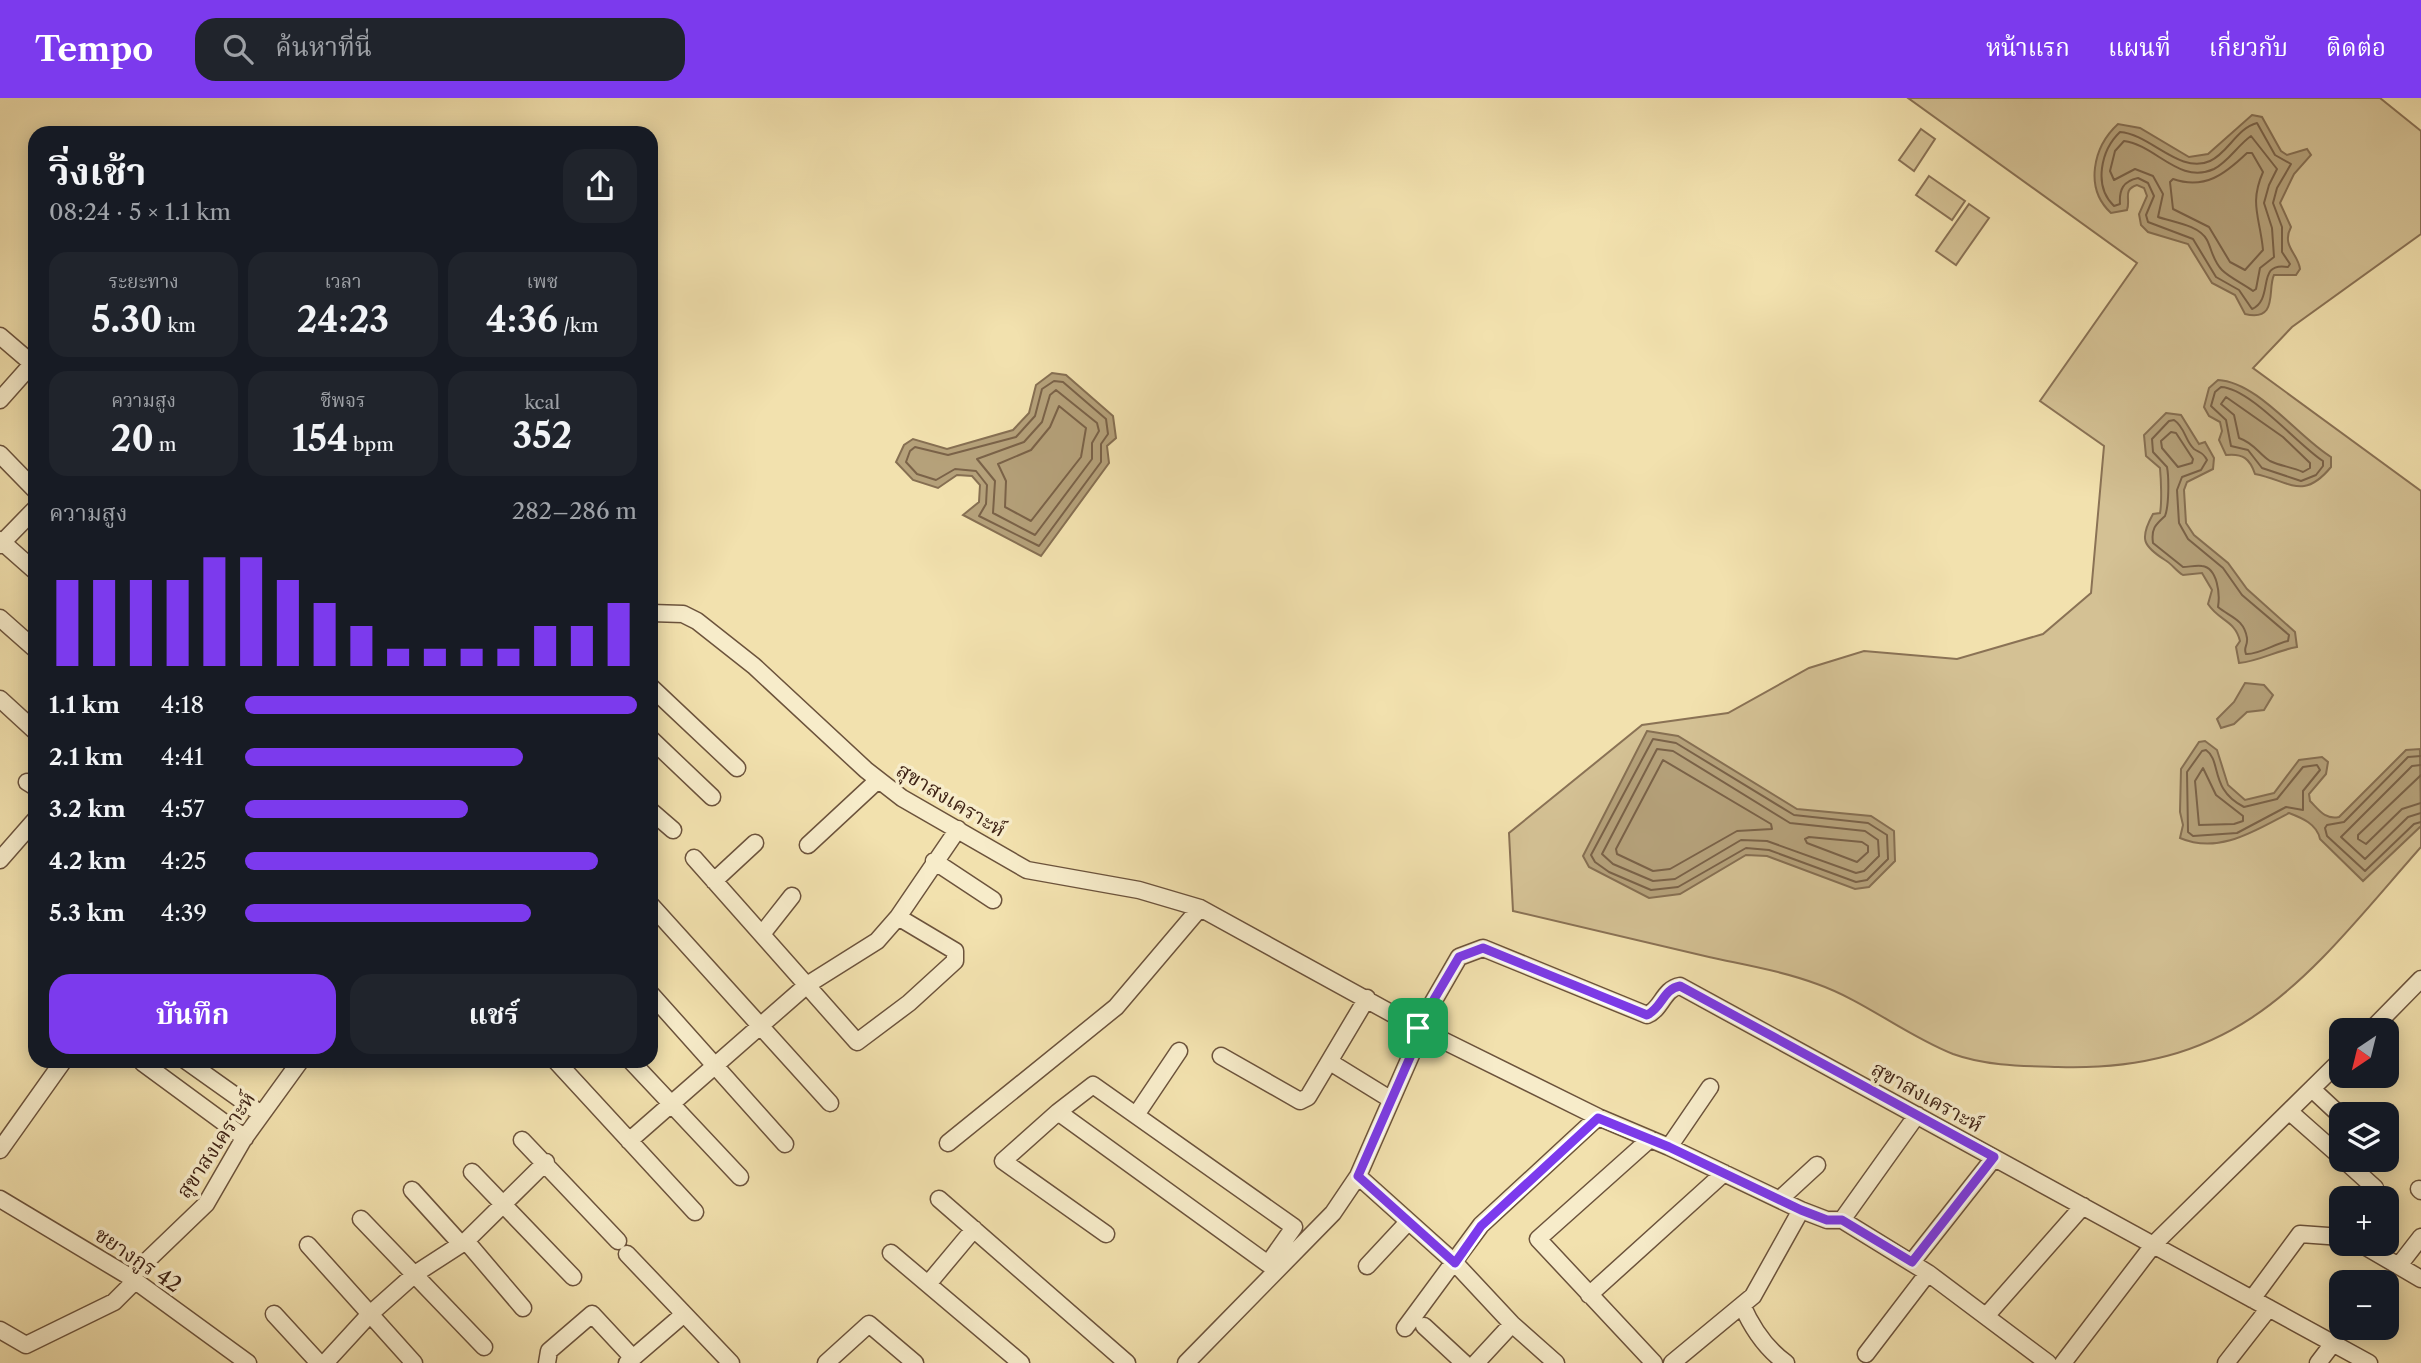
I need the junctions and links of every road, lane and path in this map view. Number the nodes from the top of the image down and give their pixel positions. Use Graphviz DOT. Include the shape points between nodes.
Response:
graph roads {
  1 [pos="0,336"];
  2 [pos="28,360"];
  3 [pos="28,371"];
  4 [pos="0,400"];
  5 [pos="0,454"];
  6 [pos="28,483"];
  7 [pos="28,516"];
  8 [pos="1,542"];
  9 [pos="28,565"];
  10 [pos="658,613"];
  11 [pos="0,618"];
  12 [pos="28,643"];
  13 [pos="658,694"];
  14 [pos="0,699"];
  15 [pos="28,725"];
  16 [pos="658,746"];
  17 [pos="737,768"];
  18 [pos="878,780"];
  19 [pos="712,797"];
  20 [pos="658,817"];
  21 [pos="958,829"];
  22 [pos="673,830"];
  23 [pos="28,832"];
  24 [pos="755,843"];
  25 [pos="808,845"];
  26 [pos="2,855"];
  27 [pos="694,858"];
  28 [pos="934,861"];
  29 [pos="714,881"];
  30 [pos="792,896"];
  31 [pos="993,900"];
  32 [pos="1200,908"];
  33 [pos="658,913"];
  34 [pos="898,917"];
  35 [pos="762,934"];
  36 [pos="807,985"];
  37 [pos="2418,987"];
  38 [pos="1367,998"];
  39 [pos="658,1002"];
  40 [pos="2384,1018"];
  41 [pos="761,1025"];
  42 [pos="1420,1029"];
  43 [pos="1179,1051"];
  44 [pos="1221,1056"];
  45 [pos="1330,1062"];
  46 [pos="716,1067"];
  47 [pos="58,1068"];
  48 [pos="150,1068"];
  49 [pos="195,1068"];
  50 [pos="295,1068"];
  51 [pos="562,1068"];
  52 [pos="637,1068"];
  53 [pos="2329,1072"];
  54 [pos="1710,1087"];
  55 [pos="2312,1089"];
  56 [pos="234,1095"];
  57 [pos="1390,1099"];
  58 [pos="830,1103"];
  59 [pos="2329,1105"];
  60 [pos="671,1106"];
  61 [pos="1058,1112"];
  62 [pos="2290,1112"];
  63 [pos="261,1114"];
  64 [pos="1136,1115"];
  65 [pos="1917,1115"];
  66 [pos="217,1118"];
  67 [pos="1598,1118"];
  68 [pos="245,1138"];
  69 [pos="1650,1139"];
  70 [pos="522,1140"];
  71 [pos="629,1141"];
  72 [pos="948,1143"];
  73 [pos="785,1144"];
  74 [pos="1669,1147"];
  75 [pos="2329,1147"];
  76 [pos="0,1150"];
  77 [pos="1994,1157"];
  78 [pos="546,1162"];
  79 [pos="1817,1165"];
  80 [pos="472,1171"];
  81 [pos="1724,1172"];
  82 [pos="2357,1172"];
  83 [pos="1358,1176"];
  84 [pos="740,1177"];
  85 [pos="2373,1186"];
  86 [pos="412,1190"];
  87 [pos="0,1199"];
  88 [pos="939,1199"];
  89 [pos="1780,1199"];
  90 [pos="504,1203"];
  91 [pos="2083,1206"];
  92 [pos="1801,1210"];
  93 [pos="695,1212"];
  94 [pos="361,1219"];
  95 [pos="1842,1220"];
  96 [pos="1408,1222"];
  97 [pos="974,1229"];
  98 [pos="1106,1234"];
  99 [pos="2329,1234"];
  100 [pos="2421,1237"];
  101 [pos="463,1242"];
  102 [pos="1283,1242"];
  103 [pos="2154,1244"];
  104 [pos="308,1245"];
  105 [pos="1297,1252"];
  106 [pos="891,1253"];
  107 [pos="2384,1256"];
  108 [pos="1912,1262"];
  109 [pos="1455,1263"];
  110 [pos="2400,1264"];
  111 [pos="1367,1266"];
  112 [pos="1928,1273"];
  113 [pos="415,1274"];
  114 [pos="573,1277"];
  115 [pos="132,1279"];
  116 [pos="2421,1279"];
  117 [pos="928,1284"];
  118 [pos="1589,1295"];
  119 [pos="2252,1299"];
  120 [pos="1742,1305"];
  121 [pos="523,1308"];
  122 [pos="2269,1308"];
  123 [pos="274,1314"];
  124 [pos="684,1314"];
  125 [pos="369,1315"];
  126 [pos="1987,1315"];
  127 [pos="1513,1324"];
  128 [pos="1424,1326"];
  129 [pos="1405,1328"];
  130 [pos="0,1330"];
  131 [pos="2334,1342"];
  132 [pos="484,1347"];
  133 [pos="1866,1354"];
  134 [pos="630,1360"];
  135 [pos="328,1361"];
  136 [pos="248,1363"];
  137 [pos="414,1363"];
  138 [pos="547,1363"];
  139 [pos="731,1363"];
  140 [pos="826,1363"];
  141 [pos="915,1363"];
  142 [pos="1021,1363"];
  143 [pos="1127,1363"];
  144 [pos="1186,1363"];
  145 [pos="1464,1363"];
  146 [pos="1476,1363"];
  147 [pos="1556,1363"];
  148 [pos="1654,1363"];
  149 [pos="1672,1363"];
  150 [pos="1786,1363"];
  151 [pos="2048,1363"];
  152 [pos="2063,1363"];
  153 [pos="2226,1363"];
  154 [pos="2318,1363"];
  155 [pos="2369,1363"];
  1 -- 2 [label="street"];
  3 -- 4 [label="street"];
  5 -- 6 [label="street"];
  7 -- 8 [label="street"];
  8 -- 9 [label="street"];
  10 -- 18 [label="street, สุขาสงเคราะห์" via="684,614 697,621 754,666"];
  11 -- 12 [label="street"];
  13 -- 17 [label="street"];
  14 -- 15 [label="street"];
  16 -- 19 [label="street"];
  18 -- 21 [label="street, สุขาสงเคราะห์"];
  18 -- 25 [label="street"];
  20 -- 22 [label="street"];
  21 -- 28 [label="street"];
  21 -- 32 [label="street, สุขาสงเคราะห์" via="1027,870 1139,890"];
  23 -- 26 [label="street"];
  24 -- 29 [label="street"];
  27 -- 29 [label="street"];
  28 -- 31 [label="street"];
  28 -- 34 [label="street"];
  29 -- 35 [label="street"];
  30 -- 35 [label="street"];
  32 -- 38 [label="street, สุขาสงเคราะห์"];
  32 -- 72 [label="street" via="1116,1007"];
  33 -- 41 [label="street"];
  34 -- 36 [label="street" via="877,941"];
  34 -- 36 [label="street" via="955,951 955,961 858,1042"];
  35 -- 36 [label="street"];
  36 -- 41 [label="street"];
  37 -- 40 [label="street"];
  38 -- 42 [label="street, สุขาสงเคราะห์"];
  38 -- 45 [label="street"];
  39 -- 46 [label="street"];
  41 -- 46 [label="street"];
  41 -- 58 [label="street"];
  42 -- 57 [label="street"];
  42 -- 65 [label="street, สุขาสงเคราะห์" via="1459,957 1483,948 1647,1015 1667,992 1680,986"];
  42 -- 67 [label="street, สุขาสงเคราะห์"];
  43 -- 64 [label="street"];
  44 -- 45 [label="street" via="1300,1101 1308,1097"];
  45 -- 57 [label="street"];
  46 -- 60 [label="street"];
  46 -- 73 [label="street"];
  47 -- 76 [label="street"];
  48 -- 66 [label="street"];
  49 -- 56 [label="street"];
  50 -- 63 [label="street, สุขาสงเคราะห์"];
  51 -- 71 [label="street"];
  52 -- 60 [label="street"];
  53 -- 55 [label="street"];
  54 -- 74 [label="street"];
  55 -- 59 [label="street"];
  55 -- 62 [label="street"];
  56 -- 63 [label="street"];
  56 -- 66 [label="street"];
  57 -- 83 [label="street"];
  60 -- 71 [label="street"];
  60 -- 84 [label="street"];
  61 -- 64 [label="street" via="1093,1085"];
  61 -- 98 [label="street" via="1003,1161"];
  61 -- 102 [label="street" via="1268,1264"];
  62 -- 75 [label="street"];
  62 -- 103 [label="street"];
  63 -- 68 [label="street, สุขาสงเคราะห์"];
  64 -- 102 [label="street" via="1294,1227"];
  65 -- 77 [label="street, สุขาสงเคราะห์"];
  65 -- 95 [label="street"];
  66 -- 68 [label="street"];
  67 -- 69 [label="street, สุขาสงเคราะห์"];
  67 -- 109 [label="street" via="1481,1226"];
  68 -- 115 [label="street, สุขาสงเคราะห์" via="206,1204"];
  69 -- 74 [label="street, สุขาสงเคราะห์"];
  69 -- 118 [label="street" via="1538,1239"];
  70 -- 78 [label="street"];
  71 -- 93 [label="street"];
  74 -- 81 [label="street, สุขาสงเคราะห์"];
  77 -- 91 [label="street, สุขาสงเคราะห์"];
  77 -- 108 [label="street"];
  78 -- 90 [label="street"];
  78 -- 124 [label="street"];
  79 -- 89 [label="street"];
  80 -- 90 [label="street"];
  81 -- 89 [label="street, สุขาสงเคราะห์"];
  81 -- 118 [label="street"];
  82 -- 85 [label="street"];
  83 -- 96 [label="street"];
  83 -- 105 [label="street" via="1333,1213"];
  86 -- 101 [label="street"];
  87 -- 115 [label="street, ชยางกูร 42"];
  88 -- 97 [label="street"];
  89 -- 92 [label="street, สุขาสงเคราะห์"];
  90 -- 101 [label="street"];
  90 -- 114 [label="street"];
  91 -- 103 [label="street, สุขาสงเคราะห์"];
  91 -- 126 [label="street"];
  92 -- 95 [label="street, สุขาสงเคราะห์" via="1827,1220"];
  92 -- 120 [label="street" via="1753,1296"];
  94 -- 113 [label="street"];
  95 -- 108 [label="street, สุขาสงเคราะห์"];
  96 -- 109 [label="street"];
  96 -- 111 [label="street"];
  97 -- 117 [label="street"];
  97 -- 143 [label="street"];
  99 -- 119 [label="street" via="2300,1234"];
  100 -- 110 [label="street"];
  101 -- 113 [label="street"];
  101 -- 121 [label="street"];
  102 -- 105 [label="street"];
  103 -- 119 [label="street, สุขาสงเคราะห์"];
  103 -- 152 [label="street"];
  104 -- 125 [label="street"];
  105 -- 144 [label="street"];
  106 -- 117 [label="street"];
  107 -- 110 [label="street"];
  108 -- 112 [label="street, สุขาสงเคราะห์"];
  109 -- 127 [label="street"];
  109 -- 129 [label="street"];
  110 -- 116 [label="street"];
  112 -- 126 [label="street, สุขาสงเคราะห์"];
  112 -- 133 [label="street"];
  113 -- 125 [label="street"];
  113 -- 132 [label="street"];
  115 -- 130 [label="street, สุขาสงเคราะห์" via="114,1302 26,1345"];
  115 -- 136 [label="street, ชยางกูร 42"];
  117 -- 142 [label="street"];
  118 -- 148 [label="street"];
  119 -- 122 [label="street, สุขาสงเคราะห์"];
  120 -- 149 [label="street"];
  120 -- 150 [label="street" via="1770,1352"];
  122 -- 131 [label="street, สุขาสงเคราะห์"];
  122 -- 153 [label="street"];
  123 -- 135 [label="street"];
  124 -- 134 [label="street"];
  124 -- 139 [label="street"];
  125 -- 135 [label="street"];
  125 -- 137 [label="street"];
  126 -- 151 [label="street, สุขาสงเคราะห์"];
  127 -- 146 [label="street"];
  127 -- 147 [label="street"];
  128 -- 145 [label="street"];
  131 -- 154 [label="street"];
  131 -- 155 [label="street, สุขาสงเคราะห์"];
  134 -- 138 [label="street" via="596,1315 588,1316 549,1352"];
  140 -- 141 [label="street" via="869,1324"];
}
